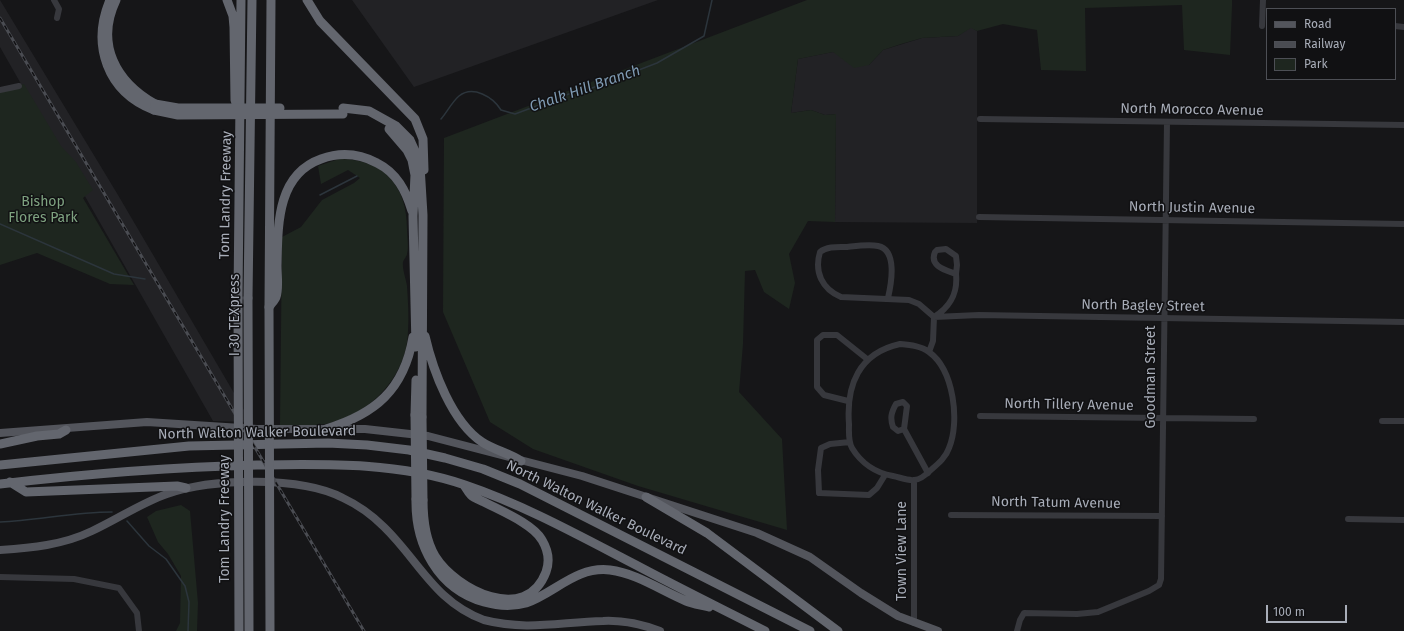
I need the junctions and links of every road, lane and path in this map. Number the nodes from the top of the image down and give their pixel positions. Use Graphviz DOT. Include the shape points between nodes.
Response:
graph roads {
  1 [pos="54,0"];
  2 [pos="110,0"];
  3 [pos="116,0"];
  4 [pos="227,0"];
  5 [pos="241,0"];
  6 [pos="252,0"];
  7 [pos="270,0"];
  8 [pos="307,0"];
  9 [pos="1263,0"];
  10 [pos="57,18"];
  11 [pos="1262,26"];
  12 [pos="19,86"];
  13 [pos="0,90"];
  14 [pos="155,107"];
  15 [pos="980,119"];
  16 [pos="241,120"];
  17 [pos="1167,122"];
  18 [pos="1404,125"];
  19 [pos="418,215"];
  20 [pos="979,217"];
  21 [pos="1165,220"];
  22 [pos="1404,224"];
  23 [pos="956,274"];
  24 [pos="888,298"];
  25 [pos="272,300"];
  26 [pos="934,317"];
  27 [pos="1164,319"];
  28 [pos="1404,322"];
  29 [pos="419,326"];
  30 [pos="929,352"];
  31 [pos="867,359"];
  32 [pos="848,401"];
  33 [pos="980,416"];
  34 [pos="1163,418"];
  35 [pos="1254,419"];
  36 [pos="1382,421"];
  37 [pos="1404,421"];
  38 [pos="326,429"];
  39 [pos="904,429"];
  40 [pos="66,430"];
  41 [pos="0,434"];
  42 [pos="850,442"];
  43 [pos="0,444"];
  44 [pos="521,461"];
  45 [pos="0,465"];
  46 [pos="928,473"];
  47 [pos="885,475"];
  48 [pos="914,480"];
  49 [pos="10,482"];
  50 [pos="0,484"];
  51 [pos="464,484"];
  52 [pos="186,488"];
  53 [pos="646,497"];
  54 [pos="419,500"];
  55 [pos="951,514"];
  56 [pos="1162,516"];
  57 [pos="1348,519"];
  58 [pos="1404,520"];
  59 [pos="0,550"];
  60 [pos="0,577"];
  61 [pos="725,611"];
  62 [pos="914,623"];
  63 [pos="139,631"];
  64 [pos="239,631"];
  65 [pos="249,631"];
  66 [pos="270,631"];
  67 [pos="660,631"];
  68 [pos="765,631"];
  69 [pos="810,631"];
  70 [pos="838,631"];
  71 [pos="938,631"];
  72 [pos="1017,631"];
  1 -- 10 [label="street" via="59,9"];
  2 -- 14 [label="highway" via="102,34 106,65 129,97"];
  3 -- 14 [label="highway" via="109,26 112,59 125,81"];
  4 -- 16 [label="highway" via="233,16 235,100"];
  5 -- 16 [label="highway, Tom Landry Freeway"];
  6 -- 65 [label="highway, I 30 TEXpress, bridge" via="248,298"];
  7 -- 25 [label="highway"];
  8 -- 19 [label="highway" via="320,21 415,119 424,150"];
  9 -- 11 [label="street"];
  12 -- 13 [label="street"];
  14 -- 19 [label="highway, bridge" via="343,111 361,109 378,115 396,126 410,140 415,151 420,166"];
  15 -- 17 [label="street, North Morocco Avenue"];
  16 -- 64 [label="highway, Tom Landry Freeway, bridge" via="238,298"];
  17 -- 18 [label="street, North Morocco Avenue"];
  17 -- 21 [label="street, Goodman Street"];
  19 -- 25 [label="highway" via="399,182 381,165 348,154 316,160 297,176 283,200 278,225"];
  19 -- 29 [label="highway"];
  20 -- 21 [label="street, North Justin Avenue"];
  21 -- 22 [label="street, North Justin Avenue"];
  21 -- 27 [label="street, Goodman Street"];
  23 -- 23 [label="street" via="956,256 946,249 937,250 933,255 935,264"];
  23 -- 26 [label="street" via="957,283 946,309"];
  24 -- 24 [label="street" via="893,279 891,261 884,248 857,246 829,248 820,252 820,277 833,294 841,297"];
  24 -- 26 [label="street" via="914,302"];
  25 -- 66 [label="highway, bridge"];
  26 -- 27 [label="street, North Bagley Street" via="979,315"];
  26 -- 30 [label="street" via="933,341"];
  27 -- 28 [label="street, North Bagley Street"];
  27 -- 34 [label="street, Goodman Street"];
  29 -- 38 [label="highway" via="409,356 394,385 380,403 358,418"];
  29 -- 44 [label="highway" via="435,370 460,420 484,444"];
  29 -- 54 [label="highway, bridge"];
  30 -- 31 [label="street" via="915,346 900,344 878,350"];
  30 -- 46 [label="street" via="950,385 954,408 950,448"];
  31 -- 32 [label="street" via="852,385"];
  31 -- 32 [label="street" via="837,335 823,335 817,340 817,388 824,395"];
  32 -- 42 [label="street"];
  33 -- 34 [label="street, North Tillery Avenue"];
  34 -- 35 [label="street, North Tillery Avenue"];
  34 -- 56 [label="street, Goodman Street"];
  36 -- 37 [label="street"];
  38 -- 40 [label="main road" via="257,429 146,422"];
  38 -- 44 [label="main road" via="409,433"];
  39 -- 46 [label="street"];
  40 -- 41 [label="main road"];
  40 -- 43 [label="highway" via="59,434"];
  42 -- 47 [label="street" via="856,454 870,468"];
  42 -- 47 [label="street" via="820,448 819,493 869,495"];
  44 -- 53 [label="main road" via="582,476"];
  45 -- 69 [label="highway, North Walton Walker Boulevard" via="189,446 328,443 409,450 476,466 520,484"];
  46 -- 48 [label="street"];
  47 -- 48 [label="street"];
  48 -- 62 [label="street, Town View Lane"];
  49 -- 50 [label="highway"];
  49 -- 51 [label="highway" via="186,467 321,464 392,468"];
  49 -- 52 [label="highway" via="26,492 177,486"];
  51 -- 54 [label="highway" via="471,495 523,524 542,539 548,557 548,567 543,580 532,592 513,598 491,596 478,593 454,578 435,556 429,544"];
  51 -- 61 [label="highway" via="542,517"];
  52 -- 59 [label="main road" via="151,500 91,532 76,537 43,546"];
  52 -- 67 [label="main road" via="223,484 287,483 341,497 386,528 439,592 468,614 485,621 520,629 620,621"];
  53 -- 62 [label="main road" via="782,543 810,557 881,606"];
  53 -- 70 [label="highway" via="707,533"];
  54 -- 61 [label="highway" via="416,521 421,541 434,567 453,587 477,600 501,606 514,606 528,602 584,573 610,570 688,602"];
  55 -- 56 [label="street, North Tatum Avenue"];
  56 -- 72 [label="street, Goodman Street" via="1162,573 1159,585 1093,613 1024,613"];
  57 -- 58 [label="street"];
  60 -- 63 [label="street" via="74,579 119,588 136,613"];
  61 -- 68 [label="highway"];
  62 -- 71 [label="main road"];
}
